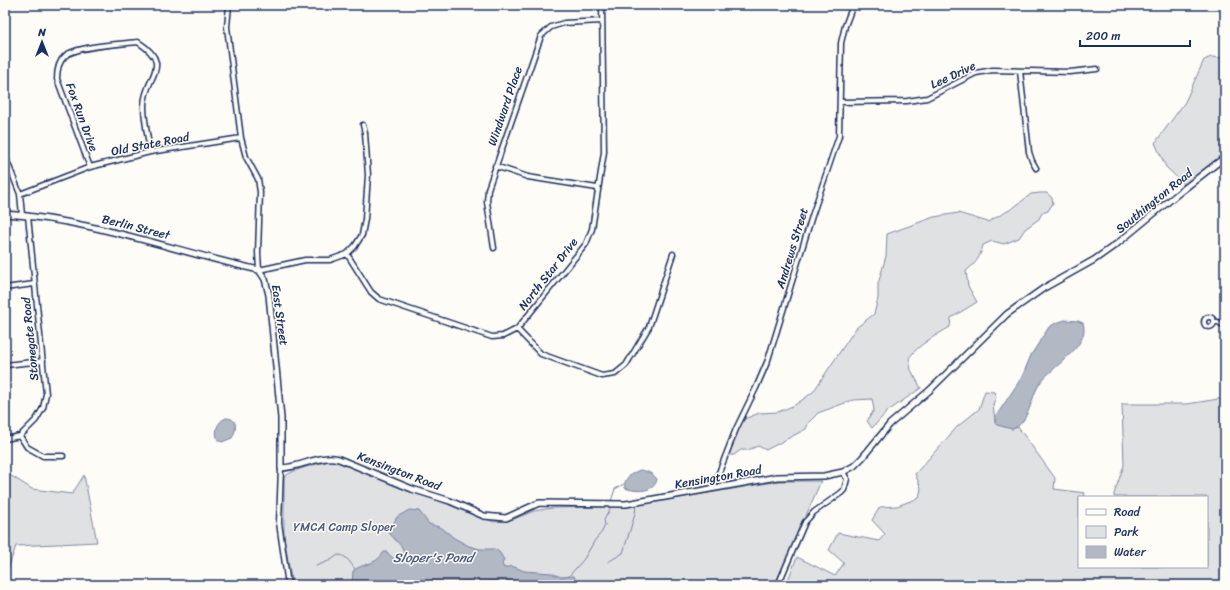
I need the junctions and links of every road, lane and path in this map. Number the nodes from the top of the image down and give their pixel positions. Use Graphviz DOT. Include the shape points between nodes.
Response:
graph roads {
  1 [pos="229,5"];
  2 [pos="602,5"];
  3 [pos="853,5"];
  4 [pos="602,21"];
  5 [pos="1097,69"];
  6 [pos="1020,71"];
  7 [pos="841,102"];
  8 [pos="363,125"];
  9 [pos="241,138"];
  10 [pos="150,152"];
  11 [pos="5,156"];
  12 [pos="1225,157"];
  13 [pos="90,166"];
  14 [pos="495,166"];
  15 [pos="1036,168"];
  16 [pos="598,188"];
  17 [pos="20,194"];
  18 [pos="5,214"];
  19 [pos="25,216"];
  20 [pos="494,248"];
  21 [pos="347,254"];
  22 [pos="673,254"];
  23 [pos="1094,260"];
  24 [pos="260,270"];
  25 [pos="34,284"];
  26 [pos="5,288"];
  27 [pos="1214,322"];
  28 [pos="1225,326"];
  29 [pos="517,329"];
  30 [pos="43,361"];
  31 [pos="5,365"];
  32 [pos="20,436"];
  33 [pos="5,440"];
  34 [pos="63,456"];
  35 [pos="281,468"];
  36 [pos="843,472"];
  37 [pos="713,488"];
  38 [pos="288,585"];
  39 [pos="778,585"];
  1 -- 9 [label="street, East Street" via="227,27"];
  2 -- 4 [label="street, North Star Drive"];
  3 -- 7 [label="street, Andrews Street" via="841,43"];
  4 -- 14 [label="street, Windward Place" via="564,23 551,27 541,36"];
  4 -- 16 [label="street, North Star Drive" via="604,152"];
  5 -- 6 [label="street, Lee Drive" via="1070,72"];
  6 -- 7 [label="street, Lee Drive" via="993,70 976,73 927,98 907,101"];
  6 -- 15 [label="street" via="1029,152"];
  7 -- 37 [label="street, Andrews Street" via="839,136 809,224 774,342"];
  8 -- 21 [label="street" via="368,175 365,219 362,235"];
  9 -- 10 [label="street, Old State Road"];
  9 -- 24 [label="street, East Street" via="246,157 258,179 260,192"];
  10 -- 13 [label="street, Old State Road"];
  10 -- 13 [label="street, Fox Run Drive" via="144,106 145,94 157,70 156,59 148,48 138,42 76,50 65,56 57,68 57,79"];
  11 -- 17 [label="street, Stonegate Road"];
  12 -- 23 [label="main road, Southington Road"];
  13 -- 17 [label="street, Old State Road"];
  14 -- 16 [label="street" via="528,177"];
  14 -- 20 [label="street, Windward Place" via="487,202"];
  16 -- 29 [label="street, North Star Drive" via="592,229 586,244"];
  17 -- 19 [label="street, Stonegate Road"];
  18 -- 19 [label="main road, Berlin Street"];
  19 -- 24 [label="main road, Berlin Street" via="134,236"];
  19 -- 25 [label="street, Stonegate Road"];
  21 -- 24 [label="street" via="330,260 305,260"];
  21 -- 29 [label="street, North Star Drive" via="372,292 379,298 492,337 503,336"];
  22 -- 29 [label="street" via="650,327 626,365 615,374 602,376 541,354"];
  23 -- 36 [label="main road, Kensington Road" via="1044,288 1008,314 930,390 890,424 854,466"];
  24 -- 35 [label="main road, East Street" via="269,295 281,418"];
  25 -- 26 [label="street"];
  25 -- 30 [label="street, Stonegate Road"];
  27 -- 28 [label="street"];
  30 -- 31 [label="street"];
  30 -- 32 [label="street, Stonegate Road" via="46,394 43,408 36,420"];
  32 -- 33 [label="street"];
  32 -- 34 [label="street" via="27,447 43,456"];
  35 -- 37 [label="main road, Kensington Road" via="290,468 328,457 339,459 484,516 506,518 539,503 626,504"];
  35 -- 38 [label="street, East Street" via="279,523"];
  36 -- 37 [label="main road, Kensington Road" via="824,476 777,477"];
  36 -- 39 [label="street" via="847,479 844,490 814,512 805,522"];
}
